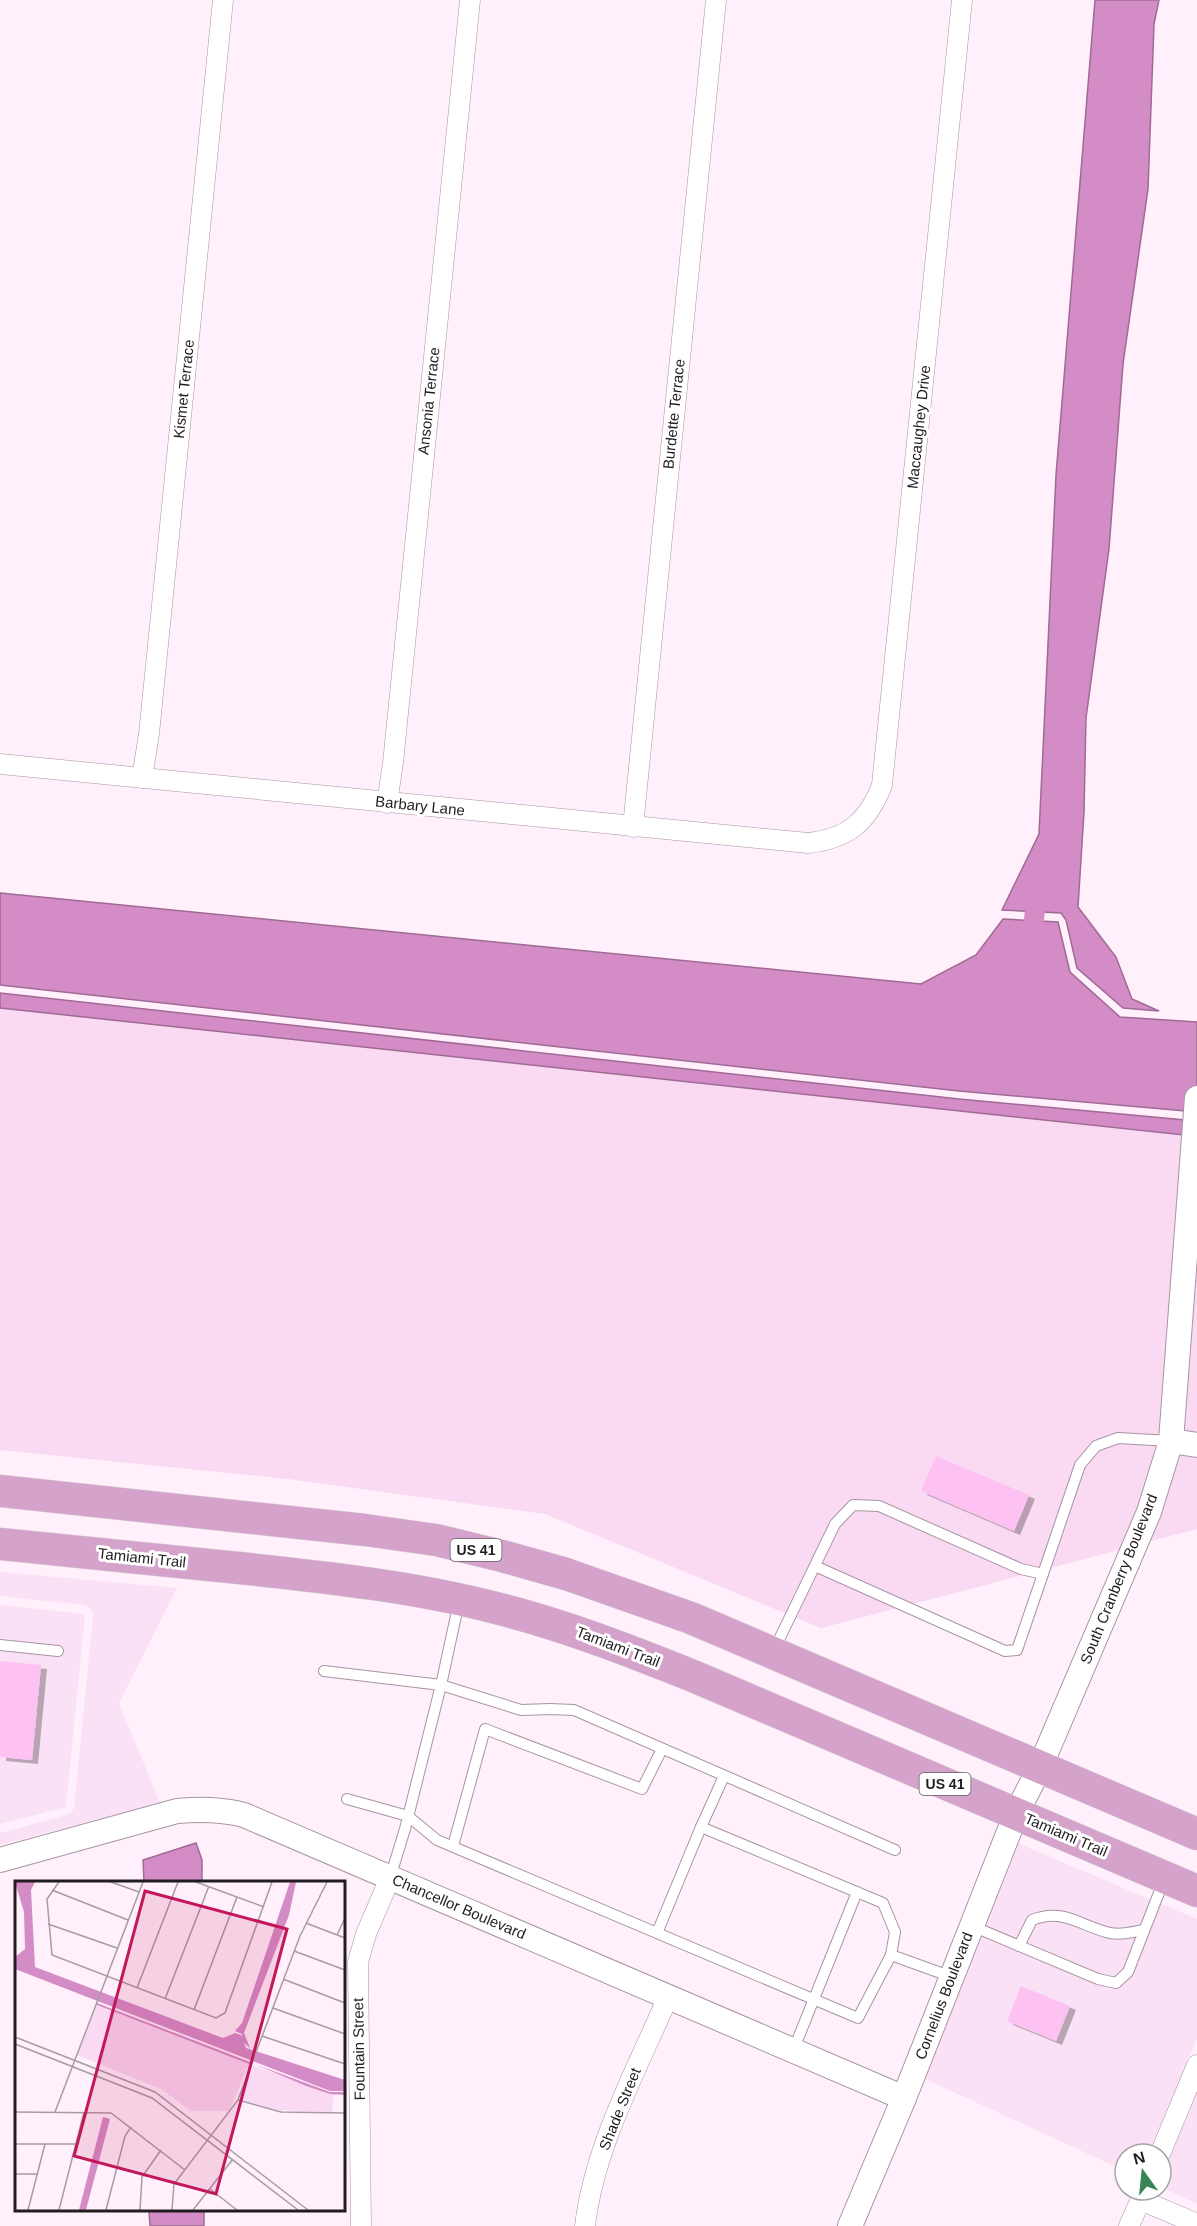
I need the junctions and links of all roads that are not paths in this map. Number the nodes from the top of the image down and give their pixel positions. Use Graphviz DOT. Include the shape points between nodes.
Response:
graph roads {
  1 [pos="224,0"];
  2 [pos="470,0"];
  3 [pos="716,0"];
  4 [pos="962,0"];
  5 [pos="0,764"];
  6 [pos="142,778"];
  7 [pos="387,802"];
  8 [pos="633,827"];
  9 [pos="839,837"];
  10 [pos="1197,1098"];
  11 [pos="1171,1441"];
  12 [pos="1197,1445"];
  13 [pos="0,1491"];
  14 [pos="0,1544"];
  15 [pos="815,1566"];
  16 [pos="1043,1574"];
  17 [pos="459,1599"];
  18 [pos="0,1645"];
  19 [pos="58,1651"];
  20 [pos="772,1653"];
  21 [pos="324,1671"];
  22 [pos="441,1685"];
  23 [pos="662,1749"];
  24 [pos="1040,1767"];
  25 [pos="724,1776"];
  26 [pos="347,1798"];
  27 [pos="1016,1814"];
  28 [pos="408,1816"];
  29 [pos="701,1827"];
  30 [pos="1197,1834"];
  31 [pos="453,1846"];
  32 [pos="896,1850"];
  33 [pos="0,1860"];
  34 [pos="390,1878"];
  35 [pos="1165,1878"];
  36 [pos="1197,1891"];
  37 [pos="857,1892"];
  38 [pos="972,1926"];
  39 [pos="1144,1930"];
  40 [pos="657,1933"];
  41 [pos="1019,1946"];
  42 [pos="891,1955"];
  43 [pos="952,1977"];
  44 [pos="668,1997"];
  45 [pos="814,1999"];
  46 [pos="793,2051"];
  47 [pos="1197,2065"];
  48 [pos="904,2098"];
  49 [pos="1165,2142"];
  50 [pos="1140,2202"];
  51 [pos="1156,2202"];
  52 [pos="1197,2224"];
  53 [pos="361,2226"];
  54 [pos="585,2226"];
  55 [pos="850,2226"];
  56 [pos="1129,2226"];
  1 -- 6 [label="street, Kismet Terrace"];
  2 -- 7 [label="street, Ansonia Terrace"];
  3 -- 8 [label="street, Burdette Terrace"];
  4 -- 9 [label="street, Maccaughey Drive" via="882,785 867,815"];
  5 -- 6 [label="street, Barbary Lane"];
  6 -- 7 [label="street, Barbary Lane"];
  7 -- 8 [label="street, Barbary Lane"];
  8 -- 9 [label="street, Barbary Lane" via="808,843"];
  10 -- 11 [label="street, South Cranberry Boulevard"];
  11 -- 12 [label="street"];
  11 -- 16 [label="lane" via="1118,1437 1096,1446 1080,1465"];
  11 -- 24 [label="street, South Cranberry Boulevard" via="1149,1512"];
  13 -- 20 [label="main road, US 41" via="436,1540 626,1593"];
  14 -- 17 [label="main road, Tamiami Trail / US 41" via="362,1581"];
  15 -- 16 [label="lane" via="836,1524 853,1504 879,1506 1021,1569"];
  15 -- 16 [label="lane" via="1005,1651 1017,1650"];
  15 -- 20 [label="lane"];
  17 -- 22 [label="lane"];
  17 -- 27 [label="main road, Tamiami Trail / US 41" via="560,1626 628,1650"];
  18 -- 19 [label="lane"];
  20 -- 24 [label="main road, US 41"];
  21 -- 22 [label="lane"];
  22 -- 23 [label="lane" via="520,1710 574,1710"];
  22 -- 28 [label="lane"];
  23 -- 25 [label="lane"];
  23 -- 31 [label="lane" via="642,1789 485,1729"];
  24 -- 27 [label="street, Cornelius Boulevard"];
  24 -- 30 [label="main road, US 41"];
  25 -- 29 [label="lane"];
  25 -- 32 [label="lane"];
  26 -- 28 [label="lane"];
  27 -- 35 [label="main road, Tamiami Trail / US 41"];
  27 -- 38 [label="street, Cornelius Boulevard"];
  28 -- 31 [label="lane" via="437,1840"];
  28 -- 34 [label="lane"];
  29 -- 37 [label="lane"];
  29 -- 40 [label="lane"];
  31 -- 40 [label="lane"];
  33 -- 34 [label="street, Chancellor Boulevard" via="177,1811 205,1809 244,1815"];
  34 -- 44 [label="street, Chancellor Boulevard"];
  34 -- 53 [label="street, Fountain Street" via="358,1962"];
  35 -- 36 [label="main road, Tamiami Trail / US 41"];
  35 -- 39 [label="lane"];
  37 -- 42 [label="lane" via="883,1903 895,1932"];
  37 -- 45 [label="lane"];
  38 -- 41 [label="lane"];
  38 -- 43 [label="street, Cornelius Boulevard"];
  39 -- 41 [label="lane" via="1108,1933 1059,1915 1045,1915 1032,1920"];
  39 -- 41 [label="lane" via="1128,1972 1116,1983"];
  40 -- 45 [label="lane"];
  42 -- 43 [label="lane"];
  42 -- 45 [label="lane" via="858,2018"];
  43 -- 48 [label="street, Cornelius Boulevard"];
  44 -- 46 [label="street, Chancellor Boulevard"];
  44 -- 54 [label="street, Shade Street" via="602,2154"];
  45 -- 46 [label="lane"];
  46 -- 48 [label="street, Chancellor Boulevard"];
  47 -- 49 [label="street"];
  48 -- 55 [label="street, Cornelius Boulevard"];
  50 -- 56 [label="street"];
  51 -- 52 [label="street"];
}
